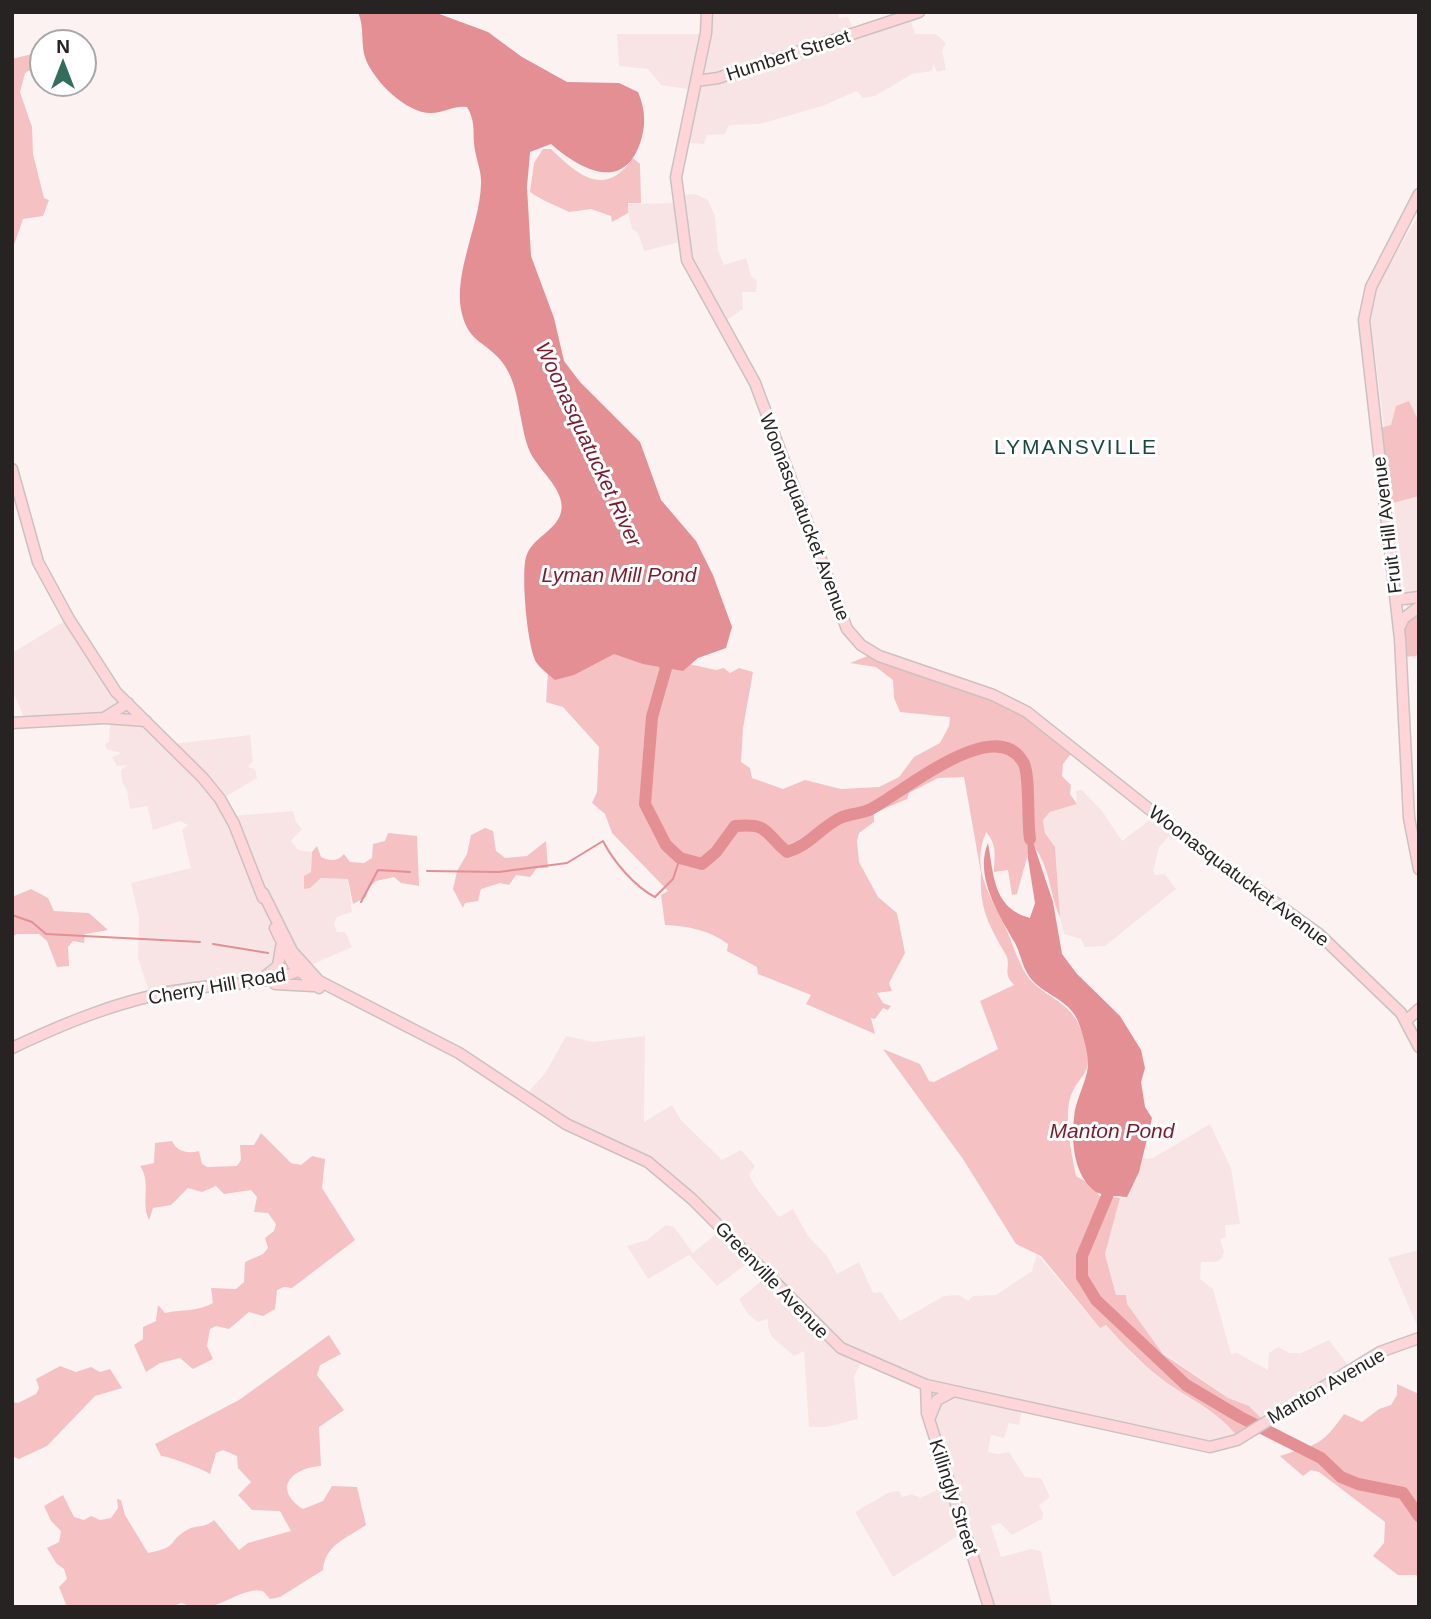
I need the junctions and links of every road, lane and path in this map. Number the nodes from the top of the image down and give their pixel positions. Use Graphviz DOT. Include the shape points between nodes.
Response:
graph roads {
  1 [pos="707,12"];
  2 [pos="919,12"];
  3 [pos="696,80"];
  4 [pos="1419,194"];
  5 [pos="12,469"];
  6 [pos="1419,597"];
  7 [pos="1396,600"];
  8 [pos="1419,607"];
  9 [pos="1399,628"];
  10 [pos="116,692"];
  11 [pos="128,703"];
  12 [pos="109,716"];
  13 [pos="146,721"];
  14 [pos="12,723"];
  15 [pos="1419,869"];
  16 [pos="263,893"];
  17 [pos="282,944"];
  18 [pos="301,970"];
  19 [pos="258,982"];
  20 [pos="233,983"];
  21 [pos="317,987"];
  22 [pos="1419,1009"];
  23 [pos="390,1019"];
  24 [pos="1406,1020"];
  25 [pos="1417,1043"];
  26 [pos="12,1048"];
  27 [pos="1419,1338"];
  28 [pos="926,1385"];
  29 [pos="952,1392"];
  30 [pos="930,1421"];
  31 [pos="1240,1438"];
  32 [pos="989,1607"];
  1 -- 3 [label="main road, Woonasquatucket Avenue"];
  2 -- 3 [label="main road, Humbert Street" via="718,78"];
  3 -- 24 [label="main road, Woonasquatucket Avenue" via="676,177 687,260 755,383 842,621 852,635 880,656 993,695 1027,712 1183,836 1319,934"];
  4 -- 7 [label="main road, Fruit Hill Avenue" via="1371,287 1364,320"];
  5 -- 10 [label="main road, Greenville Avenue" via="29,536 47,582"];
  6 -- 7 [label="main road"];
  7 -- 9 [label="main road, Fruit Hill Avenue"];
  8 -- 9 [label="main road"];
  9 -- 15 [label="main road, Fruit Hill Avenue" via="1409,818"];
  10 -- 11 [label="main road, Greenville Avenue"];
  10 -- 12 [label="main road"];
  11 -- 12 [label="main road"];
  11 -- 13 [label="main road, Greenville Avenue"];
  12 -- 13 [label="main road"];
  12 -- 14 [label="main road"];
  13 -- 16 [label="main road, Greenville Avenue" via="220,799"];
  16 -- 17 [label="main road, Greenville Avenue"];
  16 -- 18 [label="main road, Greenville Avenue"];
  17 -- 18 [label="main road, Greenville Avenue"];
  17 -- 19 [label="main road" via="278,967"];
  18 -- 19 [label="main road, Cherry Hill Road"];
  18 -- 21 [label="main road, Greenville Avenue"];
  18 -- 23 [label="main road, Greenville Avenue"];
  19 -- 20 [label="main road, Cherry Hill Road"];
  20 -- 21 [label="main road"];
  20 -- 26 [label="main road, Cherry Hill Road" via="107,1007"];
  21 -- 23 [label="main road, Greenville Avenue"];
  22 -- 24 [label="main road"];
  23 -- 28 [label="main road, Greenville Avenue" via="459,1053 566,1124 648,1162 712,1219 835,1343"];
  24 -- 25 [label="main road, Woonasquatucket Avenue"];
  27 -- 31 [label="main road, Manton Avenue" via="1380,1352"];
  28 -- 29 [label="main road, Greenville Avenue"];
  28 -- 30 [label="main road, Killingly Street"];
  29 -- 30 [label="main road" via="937,1400"];
  29 -- 31 [label="main road, Greenville Avenue" via="1198,1446 1217,1446"];
  30 -- 32 [label="main road, Killingly Street"];
}
